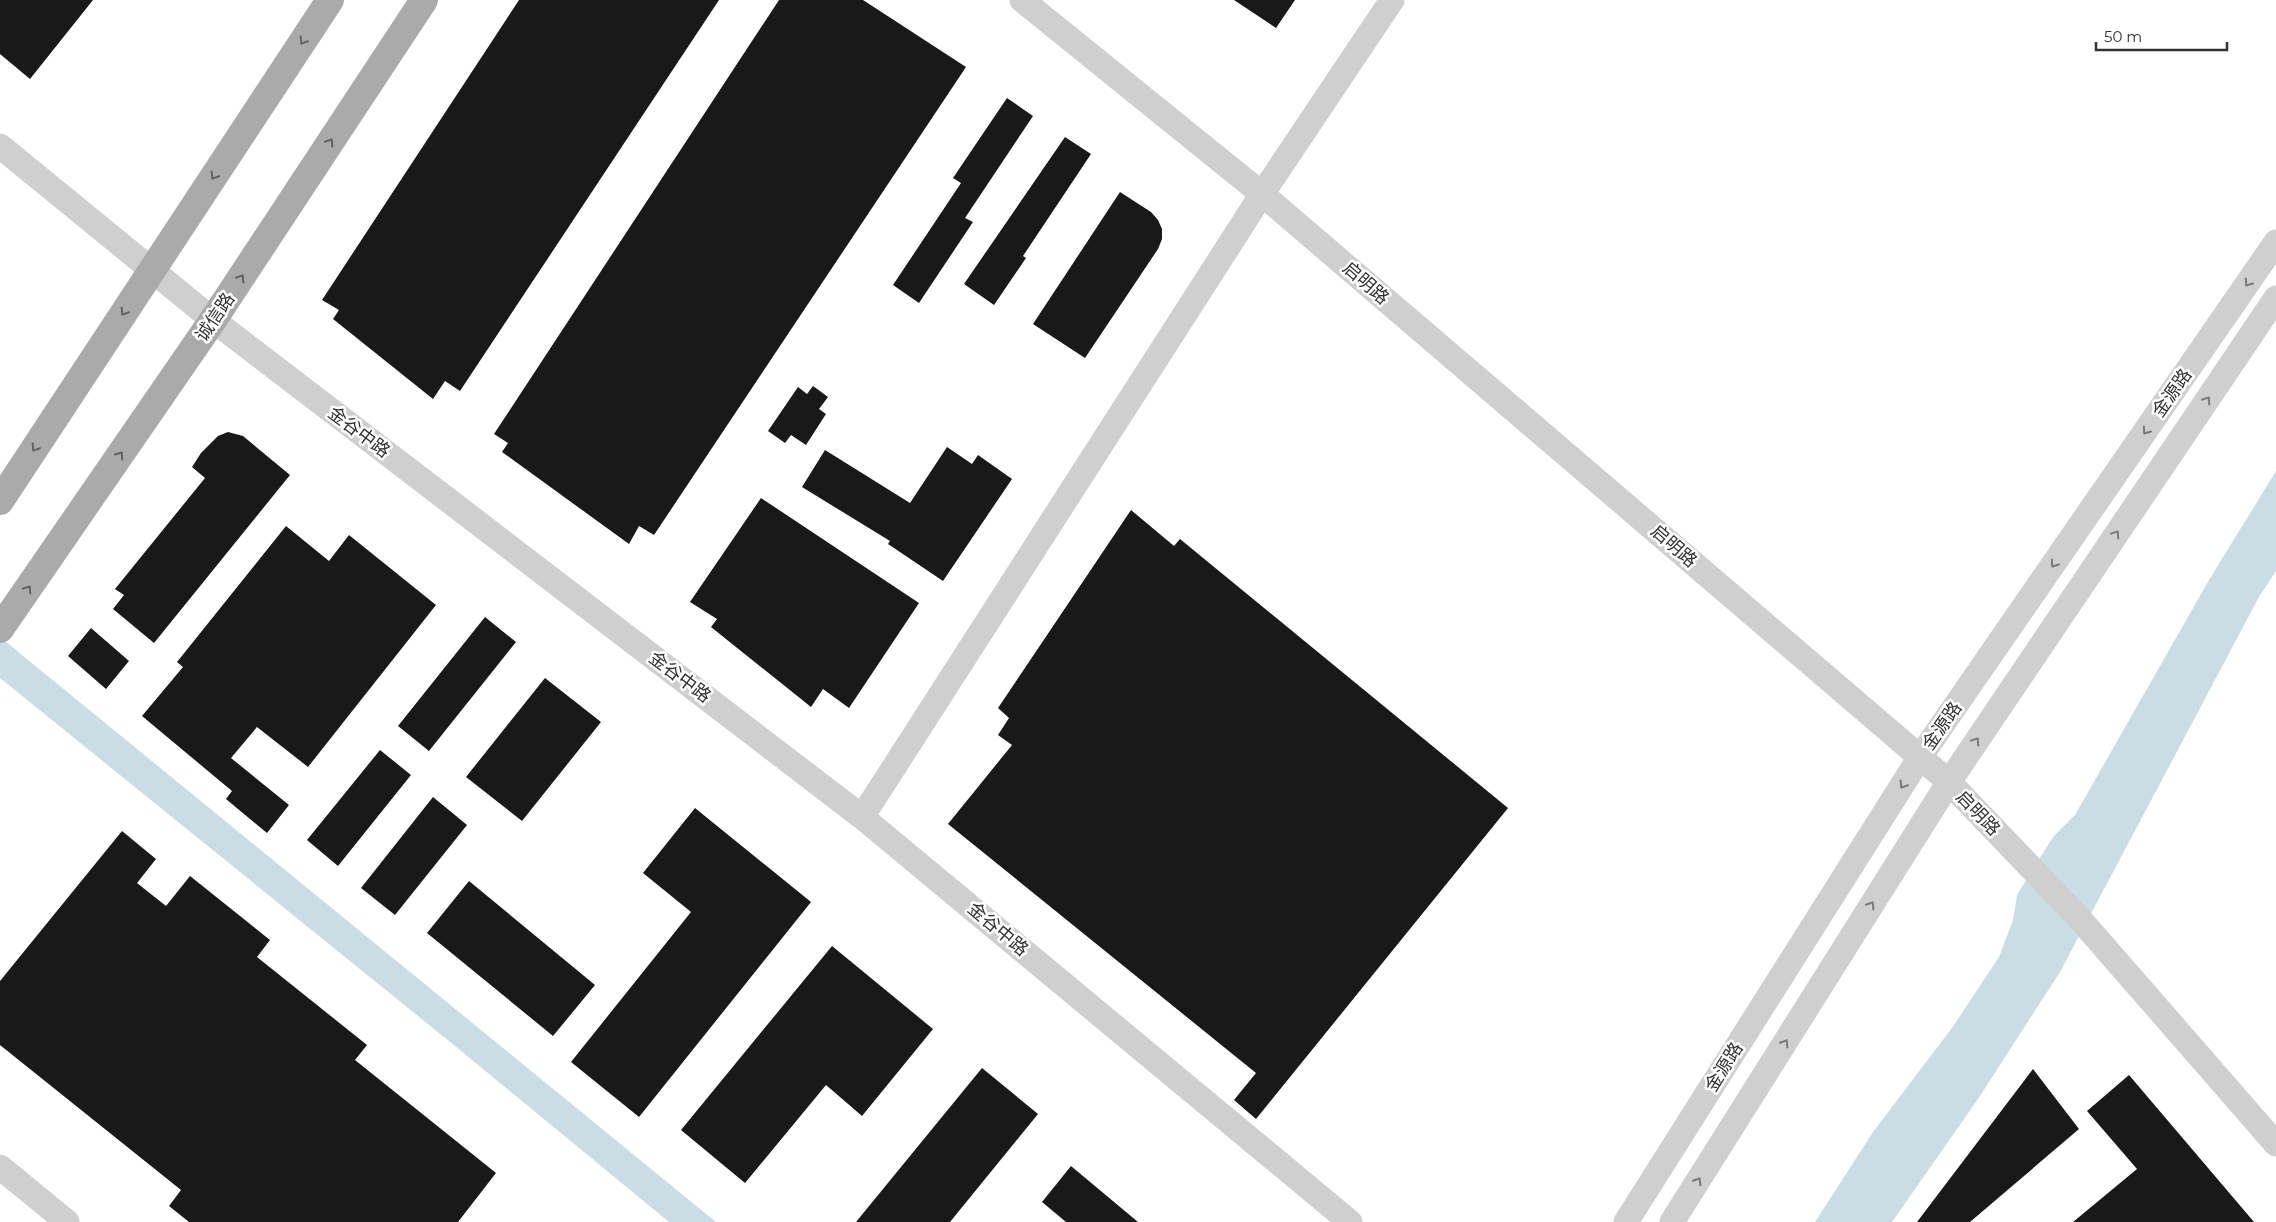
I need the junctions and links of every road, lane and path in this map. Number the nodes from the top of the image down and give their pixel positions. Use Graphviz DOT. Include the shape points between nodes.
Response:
graph roads {
  1 [pos="330,0"];
  2 [pos="424,0"];
  3 [pos="1022,0"];
  4 [pos="1392,0"];
  5 [pos="0,146"];
  6 [pos="1262,194"];
  7 [pos="2276,242"];
  8 [pos="152,270"];
  9 [pos="2276,298"];
  10 [pos="213,320"];
  11 [pos="0,501"];
  12 [pos="0,629"];
  13 [pos="1920,757"];
  14 [pos="1949,782"];
  15 [pos="862,816"];
  16 [pos="2276,1144"];
  17 [pos="0,1167"];
  18 [pos="67,1222"];
  19 [pos="1350,1222"];
  20 [pos="1626,1222"];
  21 [pos="1672,1222"];
  1 -- 8 [label="main road, one-way"];
  10 -- 2 [label="main road, 诚信路, one-way"];
  3 -- 6 [label="street, 启明路"];
  4 -- 6 [label="street"];
  5 -- 8 [label="street, 金谷中路"];
  6 -- 13 [label="street, 启明路"];
  6 -- 15 [label="street"];
  7 -- 13 [label="street, 金源路, one-way"];
  8 -- 10 [label="street, 金谷中路"];
  8 -- 11 [label="main road, one-way"];
  14 -- 9 [label="street, one-way"];
  12 -- 10 [label="main road, 诚信路, one-way"];
  10 -- 15 [label="street, 金谷中路"];
  13 -- 14 [label="street, 启明路"];
  13 -- 20 [label="street, 金源路, one-way"];
  14 -- 16 [label="street, 启明路" via="2079,918"];
  21 -- 14 [label="street, one-way"];
  15 -- 19 [label="street, 金谷中路"];
  17 -- 18 [label="street"];
}
